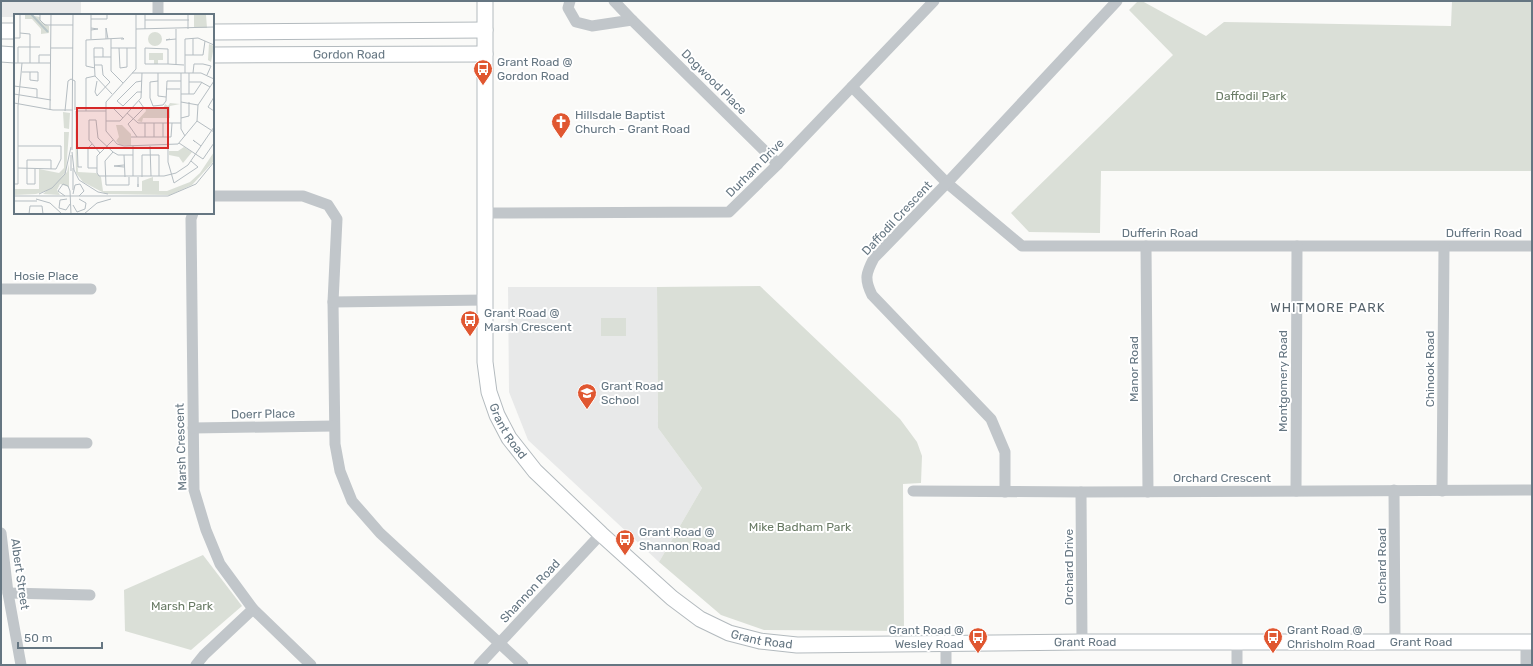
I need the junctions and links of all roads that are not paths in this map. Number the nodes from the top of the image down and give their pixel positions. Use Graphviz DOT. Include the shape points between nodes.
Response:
graph roads {
  1 [pos="158,1"];
  2 [pos="485,1"];
  3 [pos="570,1"];
  4 [pos="614,1"];
  5 [pos="934,1"];
  6 [pos="1117,1"];
  7 [pos="158,14"];
  8 [pos="632,20"];
  9 [pos="485,30"];
  10 [pos="1,31"];
  11 [pos="14,31"];
  12 [pos="326,31"];
  13 [pos="214,32"];
  14 [pos="1,54"];
  15 [pos="485,54"];
  16 [pos="14,55"];
  17 [pos="214,55"];
  18 [pos="326,55"];
  19 [pos="852,87"];
  20 [pos="778,164"];
  21 [pos="947,183"];
  22 [pos="214,196"];
  23 [pos="486,213"];
  24 [pos="193,214"];
  25 [pos="1146,246"];
  26 [pos="1297,246"];
  27 [pos="1532,246"];
  28 [pos="1444,247"];
  29 [pos="1,289"];
  30 [pos="91,289"];
  31 [pos="485,300"];
  32 [pos="333,302"];
  33 [pos="334,426"];
  34 [pos="193,428"];
  35 [pos="1,443"];
  36 [pos="87,443"];
  37 [pos="1394,490"];
  38 [pos="1532,490"];
  39 [pos="913,491"];
  40 [pos="1296,491"];
  41 [pos="1442,491"];
  42 [pos="1005,492"];
  43 [pos="1081,492"];
  44 [pos="1148,492"];
  45 [pos="1,533"];
  46 [pos="601,534"];
  47 [pos="8,593"];
  48 [pos="90,595"];
  49 [pos="253,609"];
  50 [pos="1082,642"];
  51 [pos="1395,642"];
  52 [pos="1529,642"];
  53 [pos="1237,643"];
  54 [pos="499,644"];
  55 [pos="946,644"];
  56 [pos="21,665"];
  57 [pos="196,665"];
  58 [pos="311,665"];
  59 [pos="479,665"];
  60 [pos="523,665"];
  61 [pos="946,665"];
  62 [pos="1237,665"];
  63 [pos="1526,665"];
  1 -- 7 [label="street"];
  2 -- 9 [label="street, Grant Road"];
  3 -- 8 [label="street" via="568,8 576,22 592,26"];
  4 -- 8 [label="street, Dogwood Place"];
  5 -- 19 [label="street, Durham Drive"];
  6 -- 21 [label="street, Daffodil Crescent"];
  8 -- 20 [label="street, Dogwood Place"];
  9 -- 12 [label="street, Gordon Road"];
  9 -- 15 [label="street, Grant Road"];
  10 -- 11 [label="street"];
  12 -- 13 [label="street, Gordon Road"];
  12 -- 18 [label="street"];
  14 -- 16 [label="street"];
  15 -- 18 [label="street, Gordon Road"];
  15 -- 23 [label="street, Grant Road"];
  17 -- 18 [label="street, Gordon Road"];
  19 -- 20 [label="street, Durham Drive"];
  19 -- 21 [label="street, Dufferin Road"];
  20 -- 23 [label="street, Durham Drive" via="729,212"];
  21 -- 25 [label="street, Dufferin Road" via="1022,246"];
  21 -- 42 [label="street, Daffodil Crescent" via="874,258 867,272 866,284 872,295 991,419 1005,452"];
  22 -- 32 [label="street" via="303,196 328,205 337,219"];
  23 -- 31 [label="street, Grant Road"];
  24 -- 34 [label="street, Marsh Crescent"];
  25 -- 26 [label="street, Dufferin Road"];
  25 -- 44 [label="street, Manor Road"];
  26 -- 28 [label="street, Dufferin Road"];
  26 -- 40 [label="street, Montgomery Road"];
  27 -- 28 [label="street, Dufferin Road"];
  28 -- 41 [label="street, Chinook Road"];
  29 -- 30 [label="street, Hosie Place"];
  31 -- 32 [label="street"];
  31 -- 46 [label="street, Grant Road" via="489,392 497,414 509,438 535,471"];
  32 -- 33 [label="street"];
  33 -- 34 [label="street, Doerr Place"];
  33 -- 54 [label="street" via="340,471 352,501 380,533"];
  34 -- 49 [label="street, Marsh Crescent" via="194,490 206,530 220,564"];
  35 -- 36 [label="street"];
  37 -- 40 [label="street, Orchard Crescent"];
  37 -- 41 [label="street, Orchard Crescent"];
  37 -- 51 [label="street, Orchard Road"];
  38 -- 41 [label="street, Orchard Crescent"];
  39 -- 42 [label="street, Orchard Crescent"];
  40 -- 44 [label="street, Orchard Crescent"];
  42 -- 43 [label="street, Orchard Crescent"];
  43 -- 44 [label="street, Orchard Crescent"];
  43 -- 50 [label="street, Orchard Drive"];
  45 -- 47 [label="street, Albert Street"];
  46 -- 54 [label="street, Shannon Road"];
  46 -- 55 [label="street, Grant Road" via="672,598 700,619 728,633 760,641 797,645"];
  47 -- 48 [label="street"];
  47 -- 56 [label="street, Albert Street"];
  49 -- 57 [label="street"];
  49 -- 58 [label="street, Marsh Crescent"];
  50 -- 53 [label="street, Grant Road"];
  50 -- 55 [label="street, Grant Road"];
  51 -- 52 [label="street, Grant Road"];
  51 -- 53 [label="street, Grant Road"];
  52 -- 63 [label="street"];
  53 -- 62 [label="street"];
  54 -- 59 [label="street, Shannon Road"];
  54 -- 60 [label="street"];
  55 -- 61 [label="street"];
}
